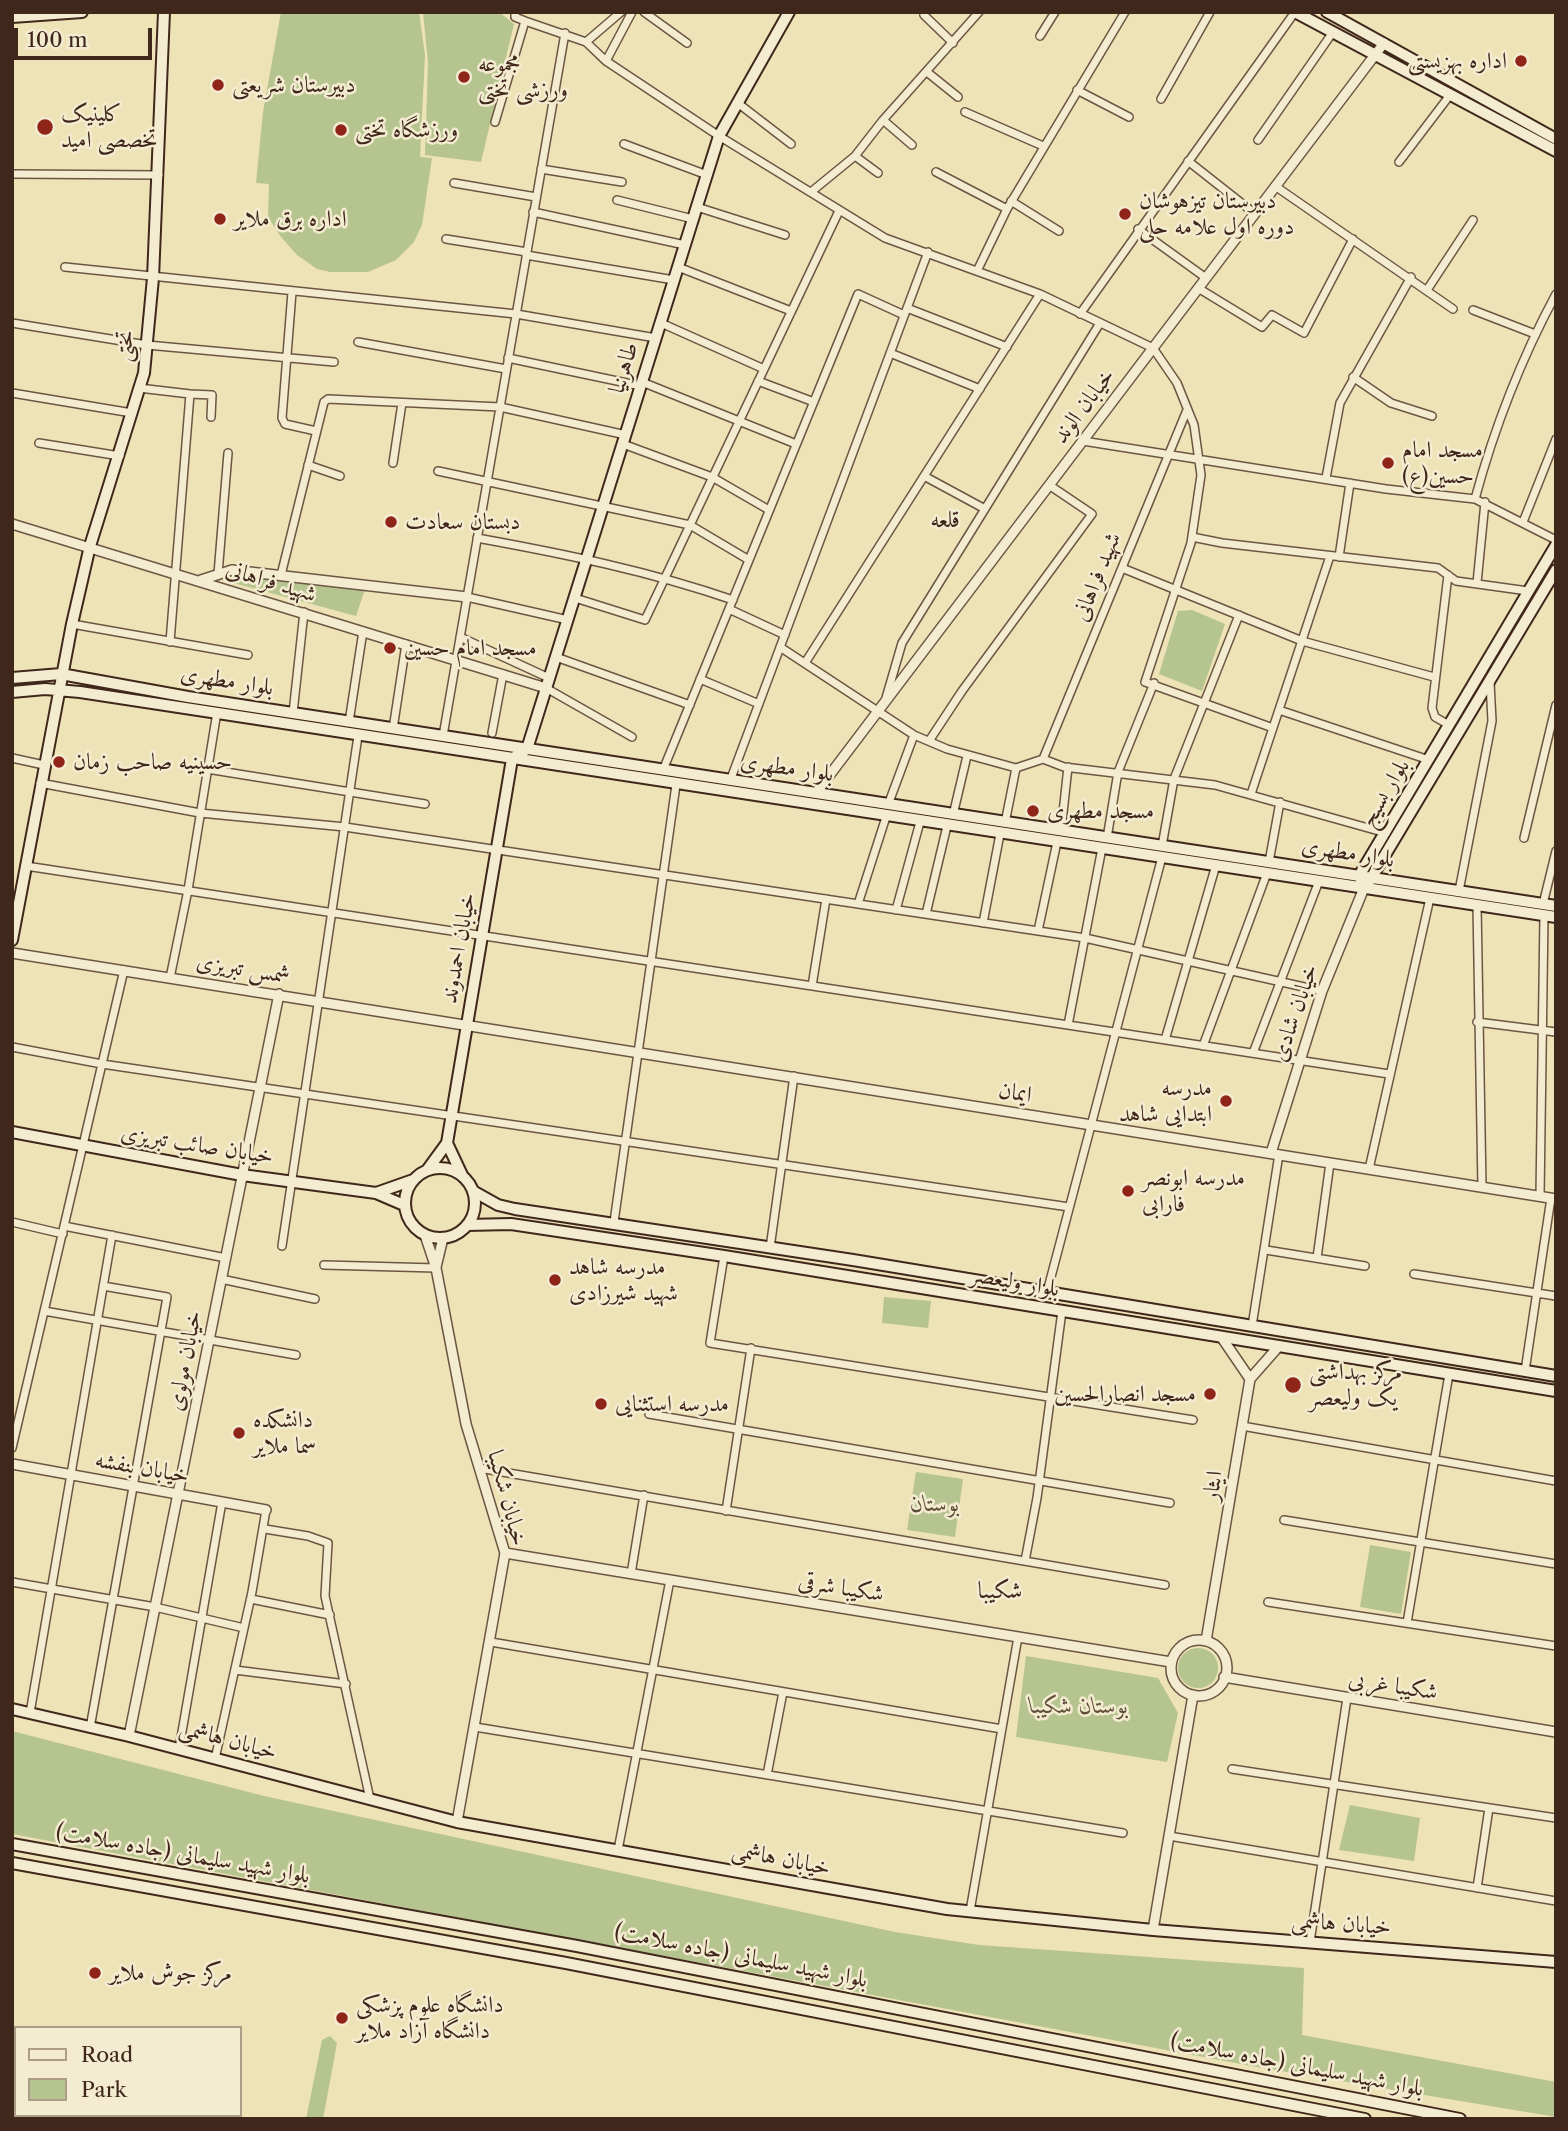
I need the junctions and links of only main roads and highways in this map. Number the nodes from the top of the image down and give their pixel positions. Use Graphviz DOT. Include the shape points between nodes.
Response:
graph roads {
  1 [pos="82,12"];
  2 [pos="164,12"];
  3 [pos="789,12"];
  4 [pos="1295,12"];
  5 [pos="1327,12"];
  6 [pos="12,17"];
  7 [pos="1553,141"];
  8 [pos="1556,542"];
  9 [pos="1556,570"];
  10 [pos="61,674"];
  11 [pos="12,678"];
  12 [pos="57,690"];
  13 [pos="12,692"];
  14 [pos="527,749"];
  15 [pos="512,760"];
  16 [pos="887,811"];
  17 [pos="950,821"];
  18 [pos="1162,852"];
  19 [pos="1268,868"];
  20 [pos="1359,876"];
  21 [pos="1373,878"];
  22 [pos="1364,888"];
  23 [pos="1556,906"];
  24 [pos="1548,912"];
  25 [pos="12,940"];
  26 [pos="12,1132"];
  27 [pos="447,1143"];
  28 [pos="428,1169"];
  29 [pos="463,1176"];
  30 [pos="413,1180"];
  31 [pos="473,1191"];
  32 [pos="376,1193"];
  33 [pos="404,1205"];
  34 [pos="467,1225"];
  35 [pos="1047,1292"];
  36 [pos="1062,1311"];
  37 [pos="1556,1376"];
  38 [pos="1556,1391"];
  39 [pos="12,1709"];
  40 [pos="12,1844"];
  41 [pos="12,1863"];
  42 [pos="1556,1962"];
  43 [pos="1365,2119"];
  44 [pos="1460,2119"];
  1 -- 6 [label="main road"];
  2 -- 10 [label="main road, تختی" via="147,345 120,456 90,546"];
  3 -- 14 [label="main road, طاهرنیا" via="719,136"];
  4 -- 7 [label="main road" via="1450,95"];
  5 -- 7 [label="main road"];
  8 -- 20 [label="main road, بلوار بسیج"];
  9 -- 21 [label="main road, بلوار بسیج"];
  10 -- 11 [label="main road, بلوار مطهری"];
  10 -- 12 [label="main road, تختی"];
  10 -- 14 [label="main road, بلوار مطهری"];
  12 -- 13 [label="main road, بلوار مطهری"];
  12 -- 15 [label="main road, بلوار مطهری"];
  12 -- 25 [label="main road, تختی"];
  14 -- 15 [label="main road"];
  14 -- 16 [label="main road, بلوار مطهری" via="816,793"];
  15 -- 16 [label="main road, بلوار مطهری"];
  15 -- 27 [label="main road, خیابان احمدوند"];
  16 -- 17 [label="main road, بلوار مطهری"];
  16 -- 17 [label="main road, بلوار مطهری" via="920,822"];
  17 -- 18 [label="main road, بلوار مطهری"];
  18 -- 19 [label="main road, بلوار مطهری"];
  18 -- 19 [label="main road, بلوار مطهری" via="1216,865"];
  19 -- 20 [label="main road, بلوار مطهری"];
  19 -- 22 [label="main road, بلوار مطهری"];
  20 -- 21 [label="main road, بلوار مطهری"];
  20 -- 22 [label="main road"];
  21 -- 22 [label="main road, بلوار بسیج"];
  21 -- 24 [label="main road, بلوار مطهری" via="1459,891"];
  22 -- 24 [label="main road, بلوار مطهری"];
  23 -- 24 [label="main road, بلوار مطهری"];
  26 -- 32 [label="main road, خیابان صائب تبریزی" via="242,1175"];
  27 -- 28 [label="main road"];
  27 -- 29 [label="main road"];
  28 -- 29 [label="main road" via="446,1168"];
  28 -- 30 [label="main road"];
  29 -- 31 [label="main road"];
  30 -- 32 [label="main road"];
  30 -- 33 [label="main road"];
  31 -- 34 [label="main road" via="475,1209"];
  31 -- 35 [label="main road, بلوار ولیعصر" via="515,1209"];
  32 -- 33 [label="main road"];
  33 -- 34 [label="main road" via="411,1223 425,1234 443,1238"];
  34 -- 36 [label="main road, بلوار ولیعصر" via="510,1224"];
  35 -- 36 [label="main road"];
  35 -- 37 [label="main road, بلوار ولیعصر"];
  36 -- 38 [label="main road, بلوار ولیعصر"];
  39 -- 42 [label="main road, خیابان هاشمی" via="457,1822 846,1892 970,1911 1153,1930"];
  40 -- 44 [label="main road, بلوار شهید سلیمانی (جاده سلامت)" via="578,1946"];
  41 -- 43 [label="main road, بلوار شهید سلیمانی (جاده سلامت)" via="566,1963"];
}
